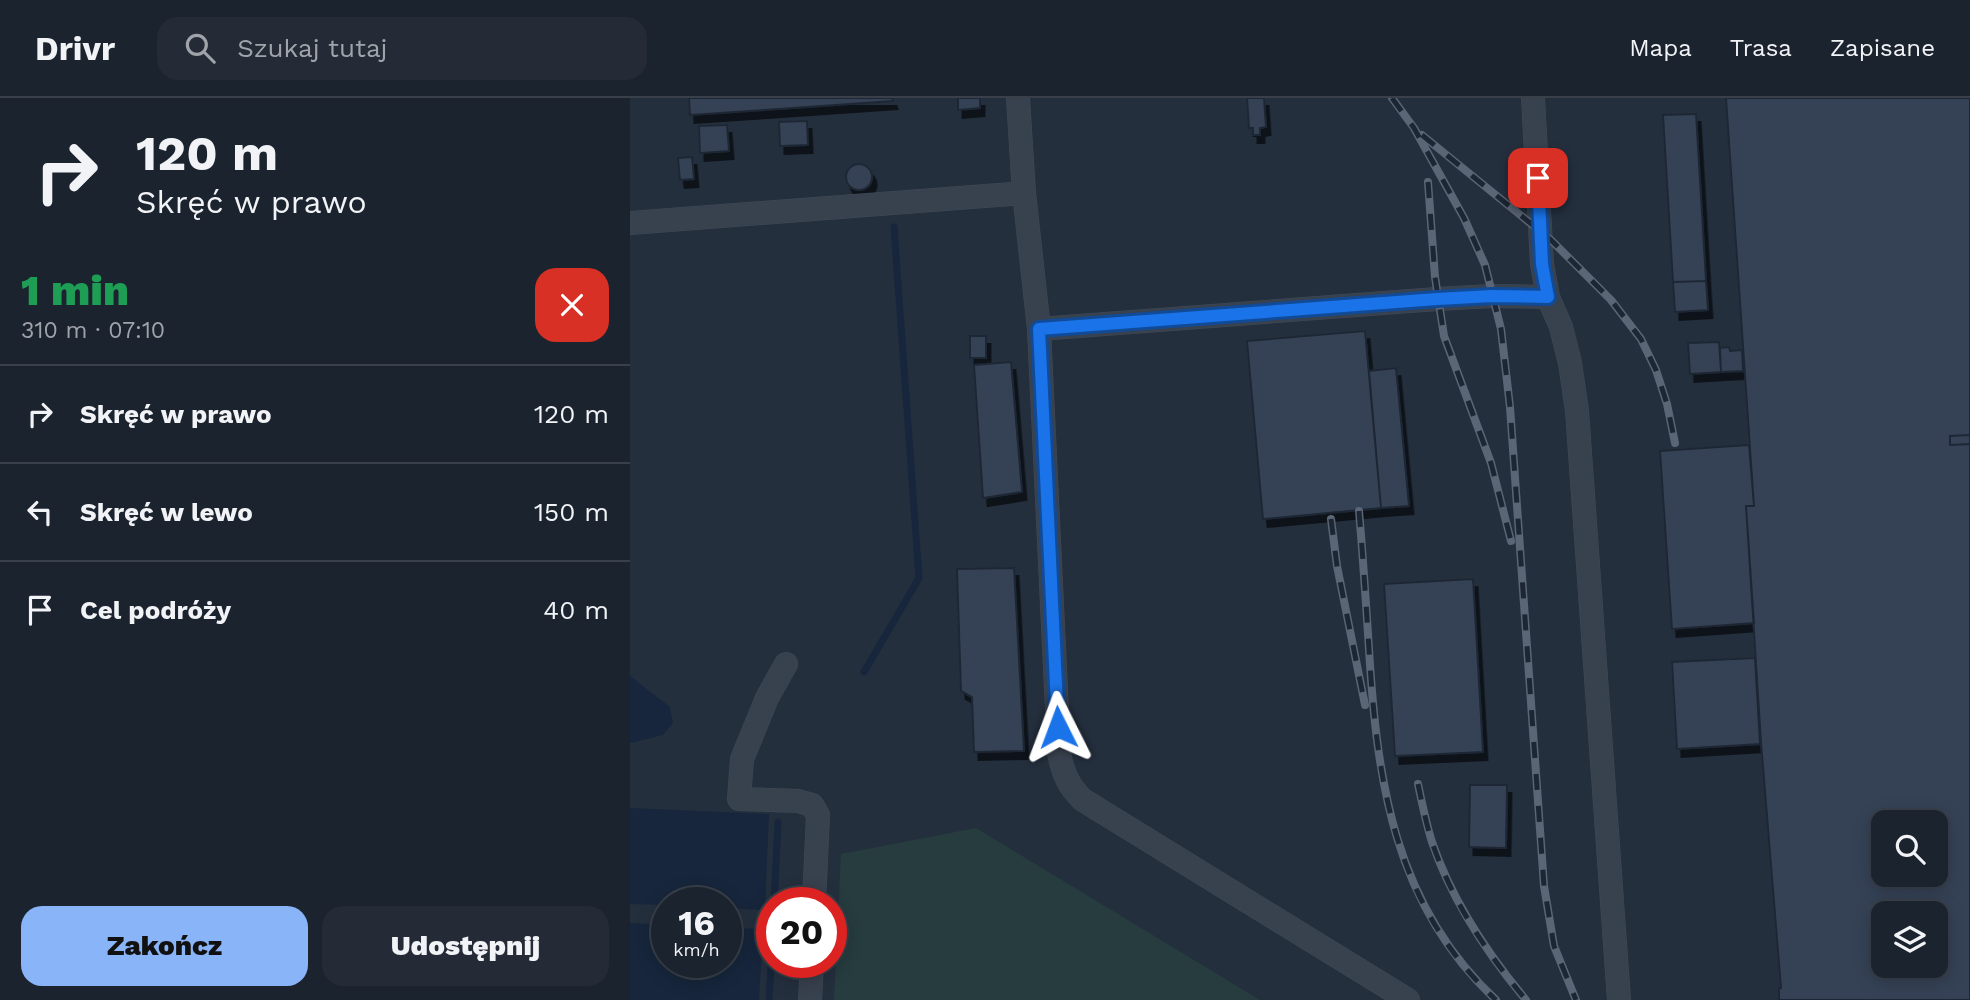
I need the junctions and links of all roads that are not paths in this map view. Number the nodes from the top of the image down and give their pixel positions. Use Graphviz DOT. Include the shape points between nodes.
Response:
graph roads {
  1 [pos="1018,98"];
  2 [pos="1533,98"];
  3 [pos="1024,192"];
  4 [pos="630,223"];
  5 [pos="1548,297"];
  6 [pos="1039,329"];
  7 [pos="786,664"];
  8 [pos="815,887"];
  9 [pos="811,978"];
  10 [pos="810,1000"];
  11 [pos="1408,1000"];
  12 [pos="1619,1000"];
  1 -- 3 [label="lane"];
  2 -- 5 [label="lane" via="1542,264"];
  3 -- 4 [label="lane"];
  3 -- 6 [label="lane"];
  5 -- 6 [label="lane" via="1451,298"];
  5 -- 12 [label="lane" via="1561,327 1577,411"];
  6 -- 11 [label="lane" via="1063,774 1083,800"];
  7 -- 8 [label="lane" via="741,759 739,799 812,804 818,815"];
  9 -- 10 [label="lane"];
}
